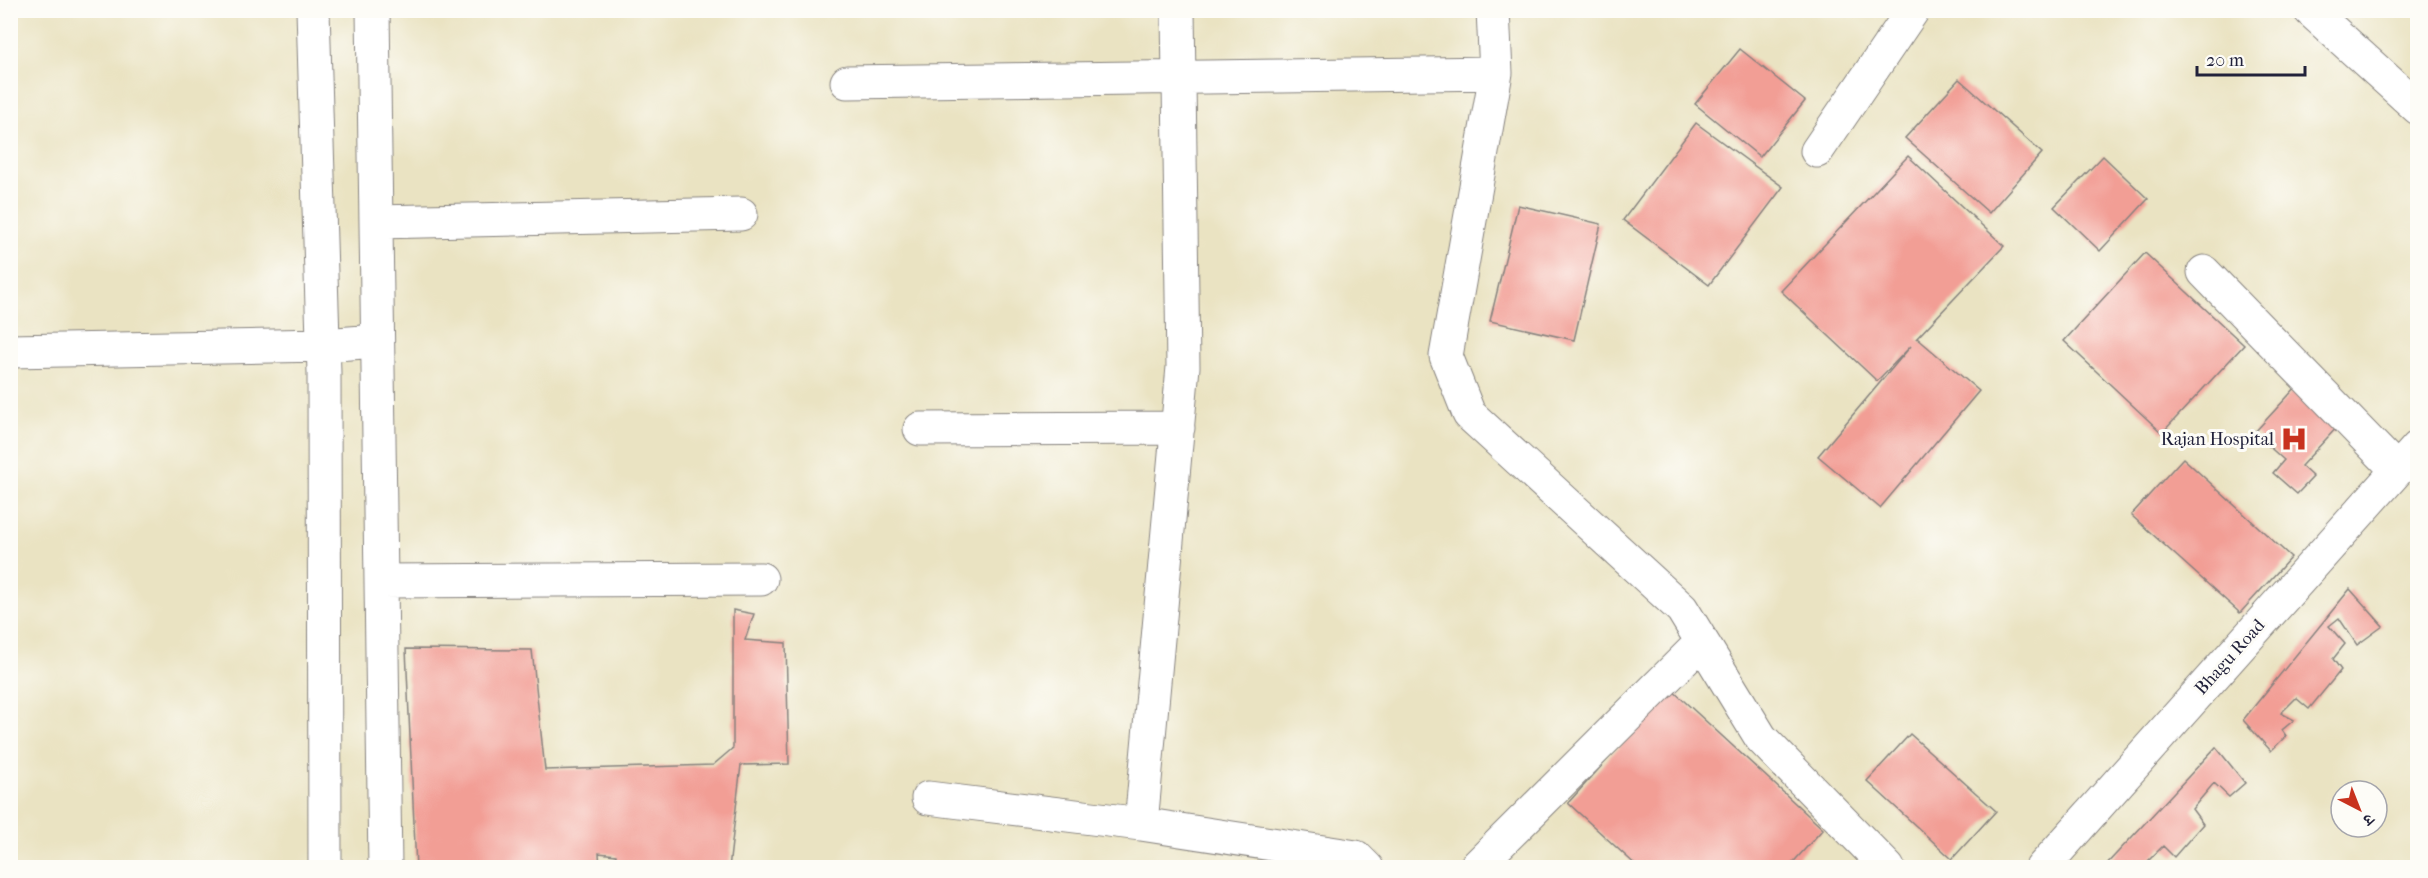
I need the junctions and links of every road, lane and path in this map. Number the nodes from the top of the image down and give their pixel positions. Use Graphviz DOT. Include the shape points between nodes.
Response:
graph roads {
  1 [pos="313,10"];
  2 [pos="373,10"];
  3 [pos="1178,10"];
  4 [pos="1493,10"];
  5 [pos="1913,10"];
  6 [pos="2310,10"];
  7 [pos="1496,73"];
  8 [pos="1180,77"];
  9 [pos="847,82"];
  10 [pos="2418,108"];
  11 [pos="1817,151"];
  12 [pos="741,214"];
  13 [pos="376,222"];
  14 [pos="2204,273"];
  15 [pos="377,341"];
  16 [pos="323,345"];
  17 [pos="10,351"];
  18 [pos="1178,428"];
  19 [pos="920,429"];
  20 [pos="2407,459"];
  21 [pos="761,579"];
  22 [pos="381,581"];
  23 [pos="1702,642"];
  24 [pos="928,798"];
  25 [pos="1141,824"];
  26 [pos="325,867"];
  27 [pos="385,867"];
  28 [pos="1366,867"];
  29 [pos="1475,867"];
  30 [pos="1888,867"];
  31 [pos="2042,867"];
  1 -- 16 [label="street"];
  2 -- 13 [label="street"];
  3 -- 8 [label="street"];
  4 -- 7 [label="street"];
  5 -- 11 [label="street"];
  6 -- 10 [label="street"];
  7 -- 8 [label="street"];
  7 -- 23 [label="street" via="1446,356 1469,414 1682,609"];
  8 -- 9 [label="street"];
  8 -- 18 [label="street" via="1184,367"];
  12 -- 13 [label="street"];
  13 -- 15 [label="street"];
  14 -- 20 [label="street"];
  15 -- 16 [label="street"];
  15 -- 22 [label="street"];
  16 -- 17 [label="street"];
  16 -- 26 [label="street"];
  18 -- 19 [label="street"];
  18 -- 25 [label="street"];
  20 -- 31 [label="street, Bhagu Road"];
  21 -- 22 [label="street"];
  22 -- 27 [label="street"];
  23 -- 29 [label="street"];
  23 -- 30 [label="street" via="1761,738"];
  24 -- 25 [label="street"];
  25 -- 28 [label="street" via="1356,856"];
}
